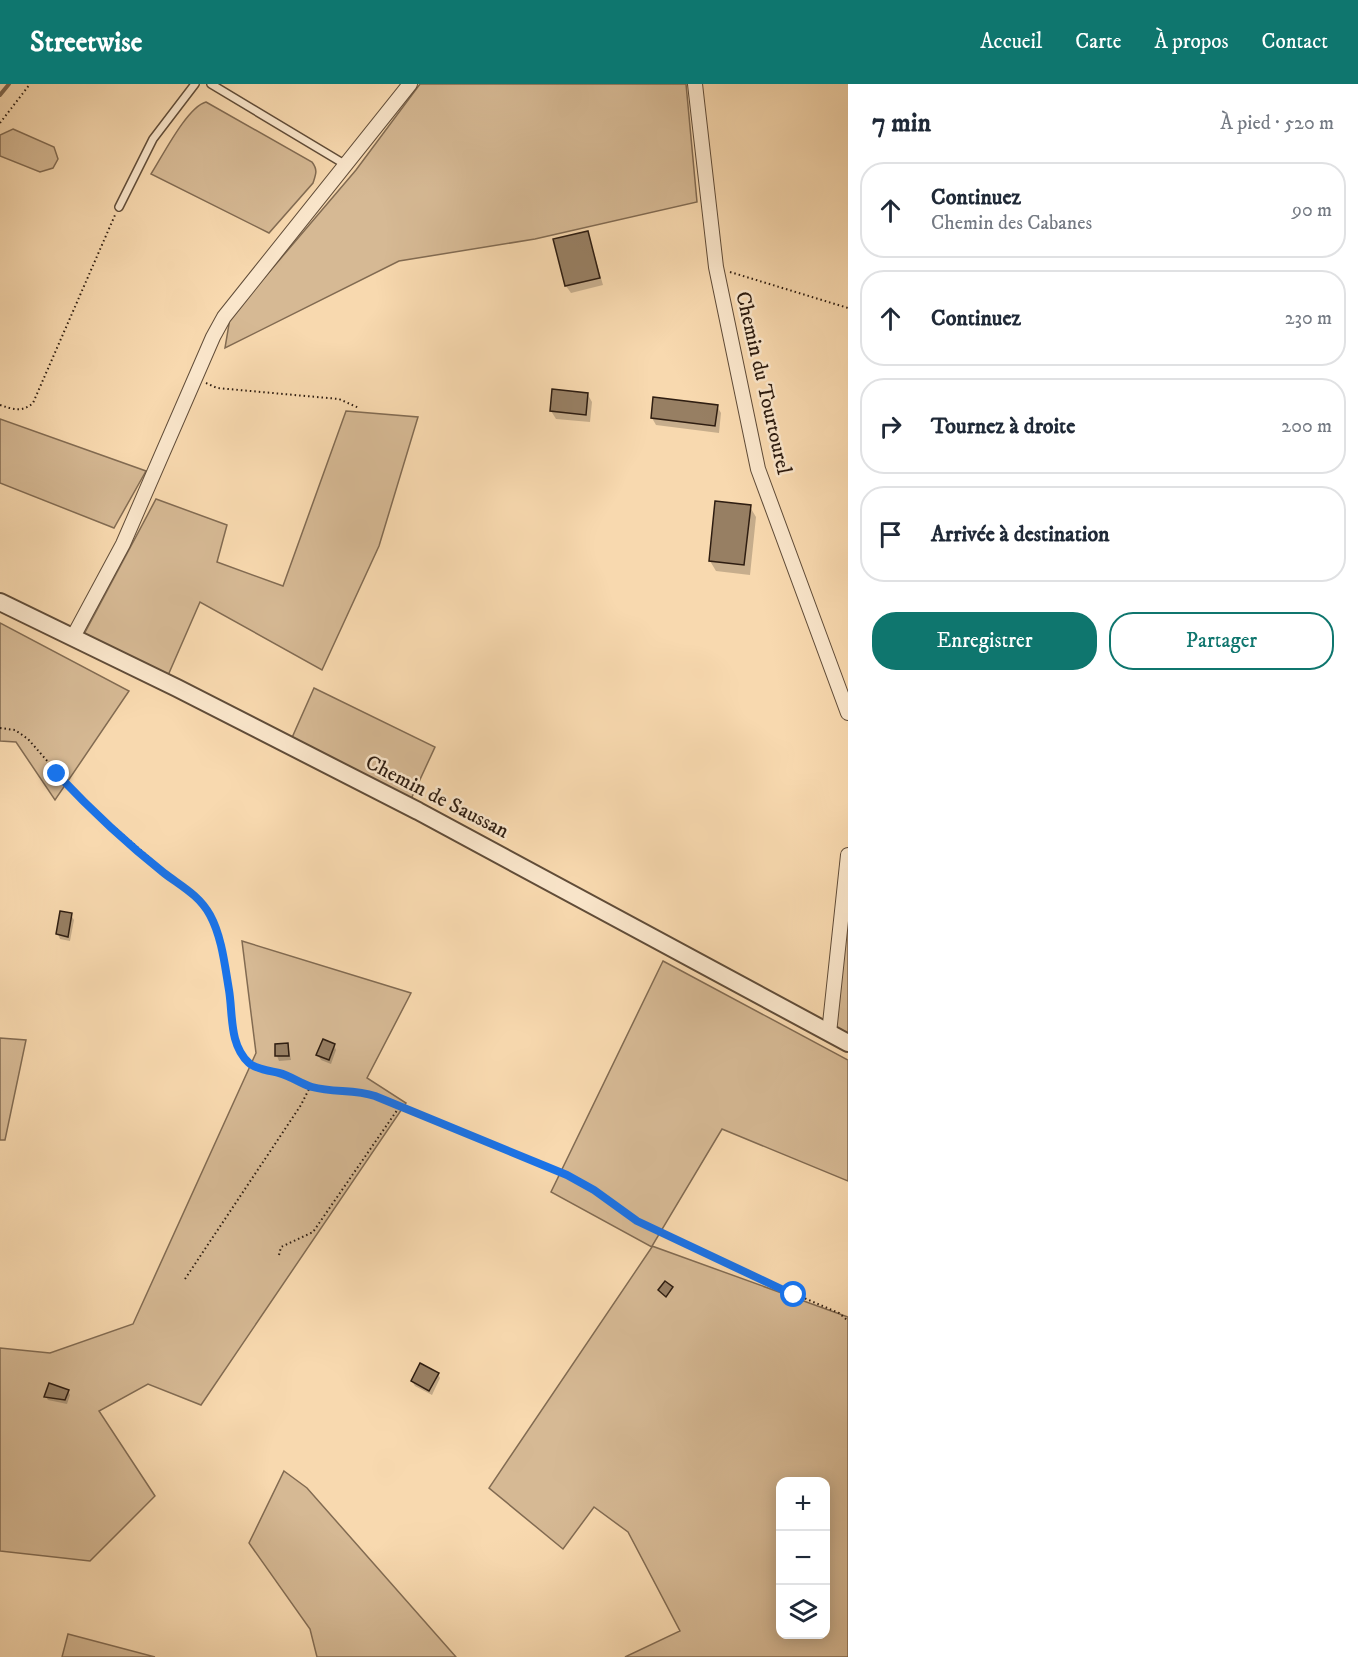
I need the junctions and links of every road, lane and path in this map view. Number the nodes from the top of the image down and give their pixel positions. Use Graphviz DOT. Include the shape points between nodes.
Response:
graph roads {
  1 [pos="30,84"];
  2 [pos="195,84"];
  3 [pos="211,84"];
  4 [pos="410,84"];
  5 [pos="695,84"];
  6 [pos="0,123"];
  7 [pos="346,165"];
  8 [pos="119,207"];
  9 [pos="716,267"];
  10 [pos="848,308"];
  11 [pos="195,379"];
  12 [pos="0,405"];
  13 [pos="359,408"];
  14 [pos="0,602"];
  15 [pos="73,637"];
  16 [pos="848,713"];
  17 [pos="0,728"];
  18 [pos="848,855"];
  19 [pos="829,1033"];
  20 [pos="848,1043"];
  21 [pos="310,1087"];
  22 [pos="400,1106"];
  23 [pos="279,1255"];
  24 [pos="184,1279"];
  25 [pos="848,1322"];
  1 -- 6 [label="path"];
  2 -- 8 [label="lane" via="153,139"];
  3 -- 7 [label="lane"];
  4 -- 7 [label="street"];
  5 -- 9 [label="street, Chemin du Tourtourel"];
  7 -- 11 [label="street" via="224,317"];
  8 -- 12 [label="path" via="33,403 17,410"];
  9 -- 10 [label="path"];
  9 -- 16 [label="street, Chemin du Tourtourel" via="758,469"];
  11 -- 13 [label="path" via="217,388 339,399"];
  11 -- 15 [label="street" via="123,544"];
  14 -- 15 [label="street, Chemin de Saussan"];
  15 -- 19 [label="street, Chemin de Saussan" via="502,855"];
  17 -- 21 [label="path" via="15,730 28,738 77,795 202,903 217,931 229,991 231,1025 239,1048 250,1064 286,1074"];
  18 -- 19 [label="street"];
  19 -- 20 [label="street, Chemin de Saussan"];
  21 -- 22 [label="path" via="360,1091"];
  21 -- 24 [label="path"];
  22 -- 23 [label="path" via="313,1232 281,1247"];
  22 -- 25 [label="path" via="567,1175 637,1221 839,1312"];
}
